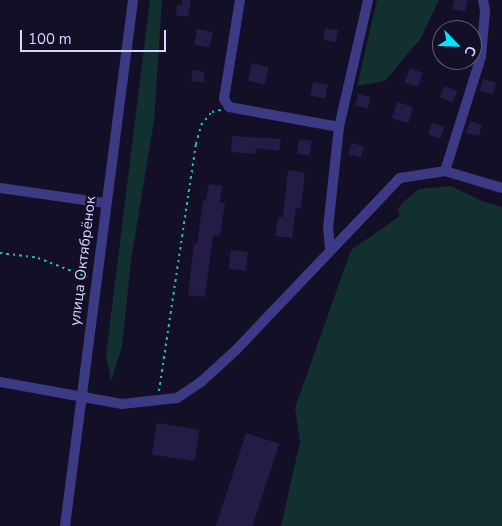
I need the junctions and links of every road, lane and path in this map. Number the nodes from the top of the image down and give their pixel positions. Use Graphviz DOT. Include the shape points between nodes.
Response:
graph roads {
  1 [pos="133,0"];
  2 [pos="240,0"];
  3 [pos="368,0"];
  4 [pos="483,0"];
  5 [pos="229,107"];
  6 [pos="339,126"];
  7 [pos="445,171"];
  8 [pos="0,188"];
  9 [pos="502,188"];
  10 [pos="106,203"];
  11 [pos="330,249"];
  12 [pos="0,254"];
  13 [pos="96,281"];
  14 [pos="0,382"];
  15 [pos="81,397"];
  16 [pos="156,400"];
  17 [pos="65,526"];
  1 -- 10 [label="street, улица Октябрёнок"];
  2 -- 5 [label="street" via="224,99"];
  3 -- 6 [label="street"];
  4 -- 7 [label="street" via="481,57"];
  5 -- 6 [label="street"];
  5 -- 16 [label="path" via="212,112 201,126 196,144 163,380"];
  6 -- 11 [label="street" via="328,228"];
  7 -- 9 [label="street"];
  7 -- 11 [label="street" via="400,178"];
  8 -- 10 [label="street"];
  10 -- 13 [label="street, улица Октябрёнок"];
  11 -- 16 [label="street" via="201,382 177,398"];
  12 -- 13 [label="path" via="38,258"];
  13 -- 15 [label="street, улица Октябрёнок"];
  14 -- 15 [label="street"];
  15 -- 16 [label="street" via="122,404"];
  15 -- 17 [label="street, улица Октябрёнок"];
}
